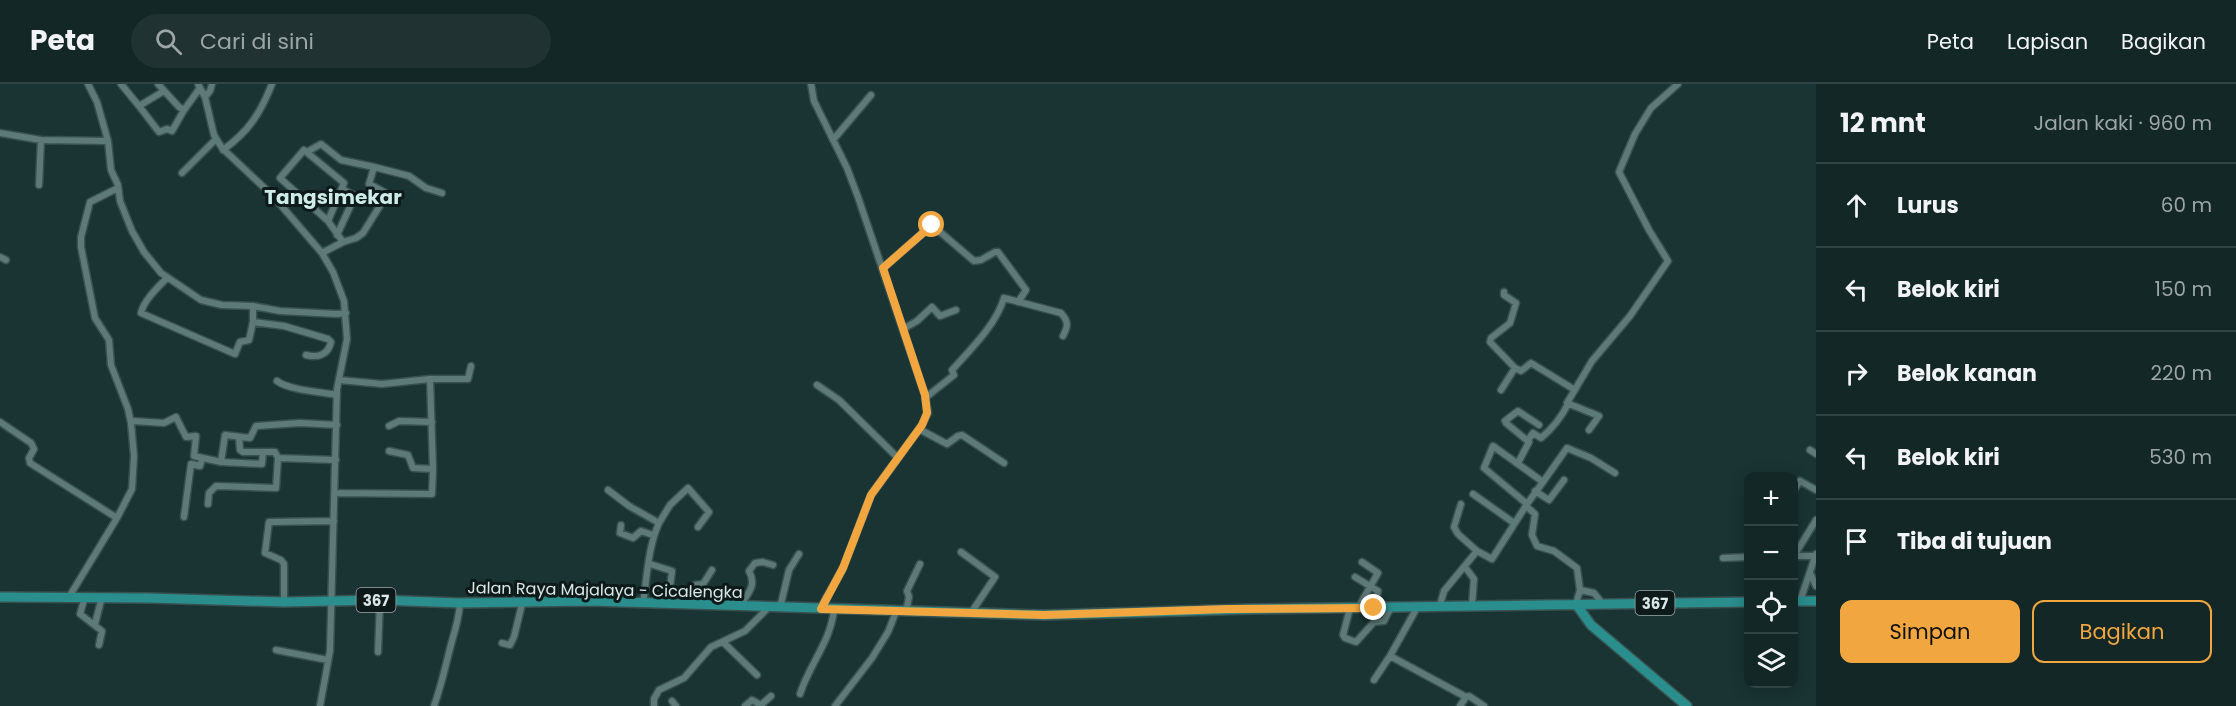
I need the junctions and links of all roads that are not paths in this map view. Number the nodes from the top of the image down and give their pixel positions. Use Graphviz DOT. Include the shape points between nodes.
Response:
graph roads {
  1 [pos="88,84"];
  2 [pos="121,84"];
  3 [pos="158,84"];
  4 [pos="212,84"];
  5 [pos="272,84"];
  6 [pos="811,84"];
  7 [pos="1678,84"];
  8 [pos="199,86"];
  9 [pos="164,92"];
  10 [pos="871,95"];
  11 [pos="205,97"];
  12 [pos="139,106"];
  13 [pos="184,110"];
  14 [pos="0,133"];
  15 [pos="216,139"];
  16 [pos="41,140"];
  17 [pos="833,140"];
  18 [pos="108,141"];
  19 [pos="224,150"];
  20 [pos="307,152"];
  21 [pos="374,167"];
  22 [pos="182,173"];
  23 [pos="39,185"];
  24 [pos="118,188"];
  25 [pos="342,189"];
  26 [pos="442,193"];
  27 [pos="328,221"];
  28 [pos="337,235"];
  29 [pos="343,242"];
  30 [pos="322,253"];
  31 [pos="883,268"];
  32 [pos="167,278"];
  33 [pos="1504,292"];
  34 [pos="1018,302"];
  35 [pos="253,306"];
  36 [pos="956,310"];
  37 [pos="346,313"];
  38 [pos="253,322"];
  39 [pos="903,329"];
  40 [pos="1063,336"];
  41 [pos="331,346"];
  42 [pos="345,351"];
  43 [pos="306,355"];
  44 [pos="471,366"];
  45 [pos="1515,368"];
  46 [pos="430,379"];
  47 [pos="339,380"];
  48 [pos="277,381"];
  49 [pos="817,385"];
  50 [pos="1500,390"];
  51 [pos="1575,390"];
  52 [pos="337,395"];
  53 [pos="925,398"];
  54 [pos="1568,404"];
  55 [pos="0,422"];
  56 [pos="432,422"];
  57 [pos="131,423"];
  58 [pos="337,425"];
  59 [pos="1539,425"];
  60 [pos="389,426"];
  61 [pos="919,429"];
  62 [pos="1589,430"];
  63 [pos="239,438"];
  64 [pos="1528,440"];
  65 [pos="263,452"];
  66 [pos="389,452"];
  67 [pos="897,457"];
  68 [pos="278,458"];
  69 [pos="202,459"];
  70 [pos="336,460"];
  71 [pos="221,462"];
  72 [pos="1004,463"];
  73 [pos="1518,463"];
  74 [pos="434,469"];
  75 [pos="1616,473"];
  76 [pos="1564,480"];
  77 [pos="1543,482"];
  78 [pos="1798,484"];
  79 [pos="608,490"];
  80 [pos="1816,490"];
  81 [pos="1535,491"];
  82 [pos="335,493"];
  83 [pos="1473,494"];
  84 [pos="208,504"];
  85 [pos="1461,504"];
  86 [pos="1527,505"];
  87 [pos="184,517"];
  88 [pos="117,518"];
  89 [pos="1816,520"];
  90 [pos="334,521"];
  91 [pos="658,523"];
  92 [pos="1514,524"];
  93 [pos="621,525"];
  94 [pos="698,527"];
  95 [pos="653,535"];
  96 [pos="1806,537"];
  97 [pos="1816,540"];
  98 [pos="1798,550"];
  99 [pos="961,552"];
  100 [pos="1477,552"];
  101 [pos="799,554"];
  102 [pos="1744,556"];
  103 [pos="1798,556"];
  104 [pos="1816,556"];
  105 [pos="1723,558"];
  106 [pos="1362,562"];
  107 [pos="650,564"];
  108 [pos="920,564"];
  109 [pos="773,565"];
  110 [pos="1465,567"];
  111 [pos="712,570"];
  112 [pos="1810,573"];
  113 [pos="1355,577"];
  114 [pos="1370,585"];
  115 [pos="1816,586"];
  116 [pos="1580,590"];
  117 [pos="0,597"];
  118 [pos="69,597"];
  119 [pos="85,597"];
  120 [pos="102,597"];
  121 [pos="827,597"];
  122 [pos="1798,599"];
  123 [pos="380,600"];
  124 [pos="332,601"];
  125 [pos="1798,601"];
  126 [pos="1816,601"];
  127 [pos="284,602"];
  128 [pos="1744,602"];
  129 [pos="460,603"];
  130 [pos="1602,603"];
  131 [pos="522,604"];
  132 [pos="643,604"];
  133 [pos="668,604"];
  134 [pos="686,604"];
  135 [pos="1576,604"];
  136 [pos="1440,605"];
  137 [pos="1472,605"];
  138 [pos="1418,606"];
  139 [pos="740,607"];
  140 [pos="760,607"];
  141 [pos="1391,607"];
  142 [pos="780,608"];
  143 [pos="1354,608"];
  144 [pos="1374,608"];
  145 [pos="821,609"];
  146 [pos="834,610"];
  147 [pos="901,612"];
  148 [pos="971,613"];
  149 [pos="95,624"];
  150 [pos="723,642"];
  151 [pos="502,643"];
  152 [pos="99,645"];
  153 [pos="276,650"];
  154 [pos="378,652"];
  155 [pos="1390,656"];
  156 [pos="328,660"];
  157 [pos="757,675"];
  158 [pos="1374,680"];
  159 [pos="800,694"];
  160 [pos="771,696"];
  161 [pos="1466,697"];
  162 [pos="320,706"];
  163 [pos="434,706"];
  164 [pos="654,706"];
  165 [pos="745,706"];
  166 [pos="835,706"];
  167 [pos="1460,706"];
  168 [pos="1484,706"];
  169 [pos="1688,706"];
  1 -- 18 [label="street"];
  2 -- 12 [label="street"];
  3 -- 9 [label="street"];
  4 -- 11 [label="street"];
  5 -- 19 [label="street" via="254,121 243,136"];
  6 -- 17 [label="street" via="814,101"];
  7 -- 51 [label="street" via="1651,108 1618,172 1668,262 1592,361"];
  8 -- 11 [label="street"];
  8 -- 13 [label="street"];
  9 -- 12 [label="street"];
  9 -- 13 [label="street"];
  10 -- 17 [label="street"];
  11 -- 15 [label="street"];
  12 -- 13 [label="street" via="159,132 172,131"];
  14 -- 16 [label="street"];
  15 -- 19 [label="street"];
  15 -- 22 [label="street"];
  16 -- 18 [label="street"];
  16 -- 23 [label="street"];
  17 -- 31 [label="street" via="848,168"];
  18 -- 24 [label="street" via="111,170"];
  19 -- 30 [label="street" via="273,196"];
  20 -- 21 [label="street" via="321,144 341,160"];
  20 -- 25 [label="street" via="344,182"];
  20 -- 27 [label="street" via="304,150 280,178"];
  21 -- 26 [label="street" via="409,176"];
  21 -- 29 [label="street" via="369,184 386,196 363,233"];
  24 -- 32 [label="street" via="132,231"];
  24 -- 57 [label="street" via="90,202 81,243 95,318 109,340 111,365"];
  25 -- 27 [label="street"];
  25 -- 28 [label="street" via="355,196"];
  27 -- 28 [label="street"];
  28 -- 29 [label="street"];
  29 -- 30 [label="street"];
  30 -- 37 [label="street" via="338,282"];
  31 -- 34 [label="street" via="932,225 974,261 998,252 1026,290"];
  31 -- 39 [label="street"];
  32 -- 35 [label="street" via="211,303"];
  32 -- 38 [label="street" via="141,309 142,314 235,354 240,342 249,340"];
  33 -- 45 [label="street" via="1516,303 1513,318 1490,341"];
  34 -- 40 [label="street" via="1061,313 1068,326"];
  34 -- 53 [label="street" via="1004,298 996,315 952,370 954,375"];
  35 -- 37 [label="street"];
  35 -- 38 [label="street"];
  36 -- 39 [label="street" via="940,316 933,308"];
  37 -- 42 [label="street"];
  38 -- 41 [label="street" via="284,326 330,340"];
  39 -- 53 [label="street"];
  41 -- 42 [label="street"];
  41 -- 43 [label="street" via="321,356"];
  42 -- 47 [label="street"];
  44 -- 46 [label="street" via="467,379"];
  45 -- 50 [label="street"];
  45 -- 51 [label="street" via="1521,371 1531,363"];
  46 -- 47 [label="street" via="382,384"];
  46 -- 56 [label="street"];
  47 -- 52 [label="street"];
  48 -- 52 [label="street"];
  49 -- 67 [label="street" via="839,400"];
  51 -- 54 [label="street"];
  52 -- 58 [label="street"];
  53 -- 61 [label="street" via="927,413"];
  54 -- 62 [label="street" via="1599,416"];
  54 -- 64 [label="street" via="1560,419 1541,438 1533,433"];
  55 -- 88 [label="street" via="31,443 34,449 30,463"];
  56 -- 60 [label="street" via="399,421"];
  56 -- 74 [label="street"];
  57 -- 69 [label="street" via="164,423 176,417 186,437 196,436 194,455"];
  57 -- 88 [label="street" via="132,489"];
  58 -- 63 [label="street" via="256,426 250,438"];
  58 -- 70 [label="street"];
  59 -- 64 [label="street" via="1518,411 1506,419"];
  61 -- 67 [label="street"];
  61 -- 72 [label="street" via="947,444 962,435"];
  63 -- 65 [label="street" via="242,452"];
  63 -- 71 [label="street" via="224,435"];
  64 -- 73 [label="street"];
  65 -- 68 [label="street" via="275,453"];
  65 -- 71 [label="street" via="262,464"];
  66 -- 74 [label="street" via="408,455 412,468"];
  67 -- 121 [label="street" via="871,495 843,568"];
  68 -- 70 [label="street"];
  68 -- 84 [label="street" via="276,488 216,486 209,493"];
  69 -- 71 [label="street"];
  69 -- 87 [label="street" via="201,465 191,464"];
  70 -- 82 [label="street"];
  73 -- 77 [label="street"];
  73 -- 86 [label="street" via="1493,446 1484,468"];
  74 -- 82 [label="street" via="430,495"];
  75 -- 77 [label="street" via="1567,448"];
  76 -- 81 [label="street" via="1549,500"];
  77 -- 81 [label="street"];
  78 -- 80 [label="street" via="1800,481"];
  79 -- 91 [label="street"];
  81 -- 86 [label="street"];
  82 -- 90 [label="street"];
  83 -- 92 [label="street"];
  85 -- 100 [label="street" via="1454,527"];
  86 -- 92 [label="street"];
  86 -- 116 [label="street" via="1535,517 1532,535 1537,546 1554,551 1577,568"];
  88 -- 118 [label="street"];
  89 -- 96 [label="street"];
  90 -- 124 [label="street"];
  90 -- 127 [label="street" via="269,522 265,553 284,564"];
  91 -- 94 [label="street" via="688,488 709,512"];
  91 -- 95 [label="street"];
  92 -- 100 [label="street" via="1492,559"];
  93 -- 95 [label="street" via="620,533 627,536 634,538 641,531"];
  95 -- 107 [label="street"];
  96 -- 97 [label="street"];
  96 -- 98 [label="street"];
  99 -- 148 [label="street" via="995,577"];
  100 -- 110 [label="street"];
  101 -- 142 [label="street" via="789,570"];
  102 -- 105 [label="street"];
  103 -- 104 [label="street"];
  104 -- 112 [label="street"];
  106 -- 114 [label="street" via="1377,573"];
  107 -- 132 [label="street"];
  107 -- 133 [label="street" via="672,571"];
  108 -- 147 [label="street"];
  109 -- 139 [label="street" via="755,563 749,571 753,584"];
  110 -- 136 [label="street" via="1444,591"];
  110 -- 137 [label="street" via="1474,579"];
  111 -- 134 [label="street" via="703,584 695,585"];
  112 -- 115 [label="street"];
  112 -- 122 [label="street"];
  113 -- 114 [label="street"];
  114 -- 143 [label="street"];
  114 -- 144 [label="street" via="1378,591"];
  116 -- 130 [label="street" via="1594,593"];
  116 -- 135 [label="street"];
  117 -- 118 [label="main road, Jalan Raya Majalaya - Cicalengka / 367"];
  118 -- 119 [label="main road, Jalan Raya Majalaya - Cicalengka / 367"];
  119 -- 120 [label="main road, Jalan Raya Majalaya - Cicalengka / 367"];
  119 -- 149 [label="street" via="80,614"];
  120 -- 127 [label="main road, Jalan Raya Majalaya - Cicalengka / 367"];
  120 -- 149 [label="street"];
  121 -- 145 [label="street"];
  123 -- 124 [label="main road, Jalan Raya Majalaya - Cicalengka / 367"];
  123 -- 129 [label="main road, Jalan Raya Majalaya - Cicalengka / 367"];
  123 -- 154 [label="street"];
  124 -- 127 [label="main road, Jalan Raya Majalaya - Cicalengka / 367"];
  124 -- 156 [label="street"];
  125 -- 126 [label="main road"];
  128 -- 130 [label="main road, Jalan Raya Majalaya - Cicalengka / 367"];
  129 -- 131 [label="main road, Jalan Raya Majalaya - Cicalengka / 367"];
  129 -- 163 [label="street" via="458,626"];
  130 -- 135 [label="main road, Jalan Raya Majalaya - Cicalengka / 367"];
  131 -- 132 [label="main road, Jalan Raya Majalaya - Cicalengka / 367"];
  131 -- 151 [label="street" via="510,645"];
  132 -- 133 [label="main road, Jalan Raya Majalaya - Cicalengka / 367"];
  133 -- 134 [label="main road, Jalan Raya Majalaya - Cicalengka / 367"];
  134 -- 139 [label="main road, Jalan Raya Majalaya - Cicalengka / 367"];
  135 -- 137 [label="main road, Jalan Raya Majalaya - Cicalengka / 367"];
  135 -- 169 [label="main road" via="1591,626"];
  136 -- 137 [label="main road, Jalan Raya Majalaya - Cicalengka / 367"];
  136 -- 138 [label="main road, Jalan Raya Majalaya - Cicalengka / 367"];
  138 -- 141 [label="main road, Jalan Raya Majalaya - Cicalengka / 367"];
  138 -- 155 [label="street"];
  139 -- 140 [label="main road, Jalan Raya Majalaya - Cicalengka / 367"];
  140 -- 142 [label="main road, Jalan Raya Majalaya - Cicalengka / 367"];
  140 -- 150 [label="street" via="745,631"];
  141 -- 143 [label="street" via="1383,621 1374,622 1356,642 1343,635"];
  141 -- 144 [label="main road, Jalan Raya Majalaya - Cicalengka / 367"];
  142 -- 145 [label="main road, Jalan Raya Majalaya - Cicalengka / 367"];
  143 -- 144 [label="main road, Jalan Raya Majalaya - Cicalengka / 367"];
  143 -- 148 [label="main road, Jalan Raya Majalaya - Cicalengka / 367"];
  145 -- 146 [label="main road, Jalan Raya Majalaya - Cicalengka / 367"];
  146 -- 147 [label="main road, Jalan Raya Majalaya - Cicalengka / 367"];
  146 -- 159 [label="street" via="829,636 806,675"];
  147 -- 148 [label="main road, Jalan Raya Majalaya - Cicalengka / 367"];
  147 -- 166 [label="street"];
  149 -- 152 [label="street" via="102,632"];
  150 -- 157 [label="street"];
  150 -- 164 [label="street" via="711,647 688,675 657,692"];
  153 -- 156 [label="street"];
  155 -- 158 [label="street"];
  155 -- 161 [label="street"];
  156 -- 162 [label="street"];
  160 -- 165 [label="street" via="761,705 752,700"];
  161 -- 167 [label="street"];
  161 -- 168 [label="street"];
}
